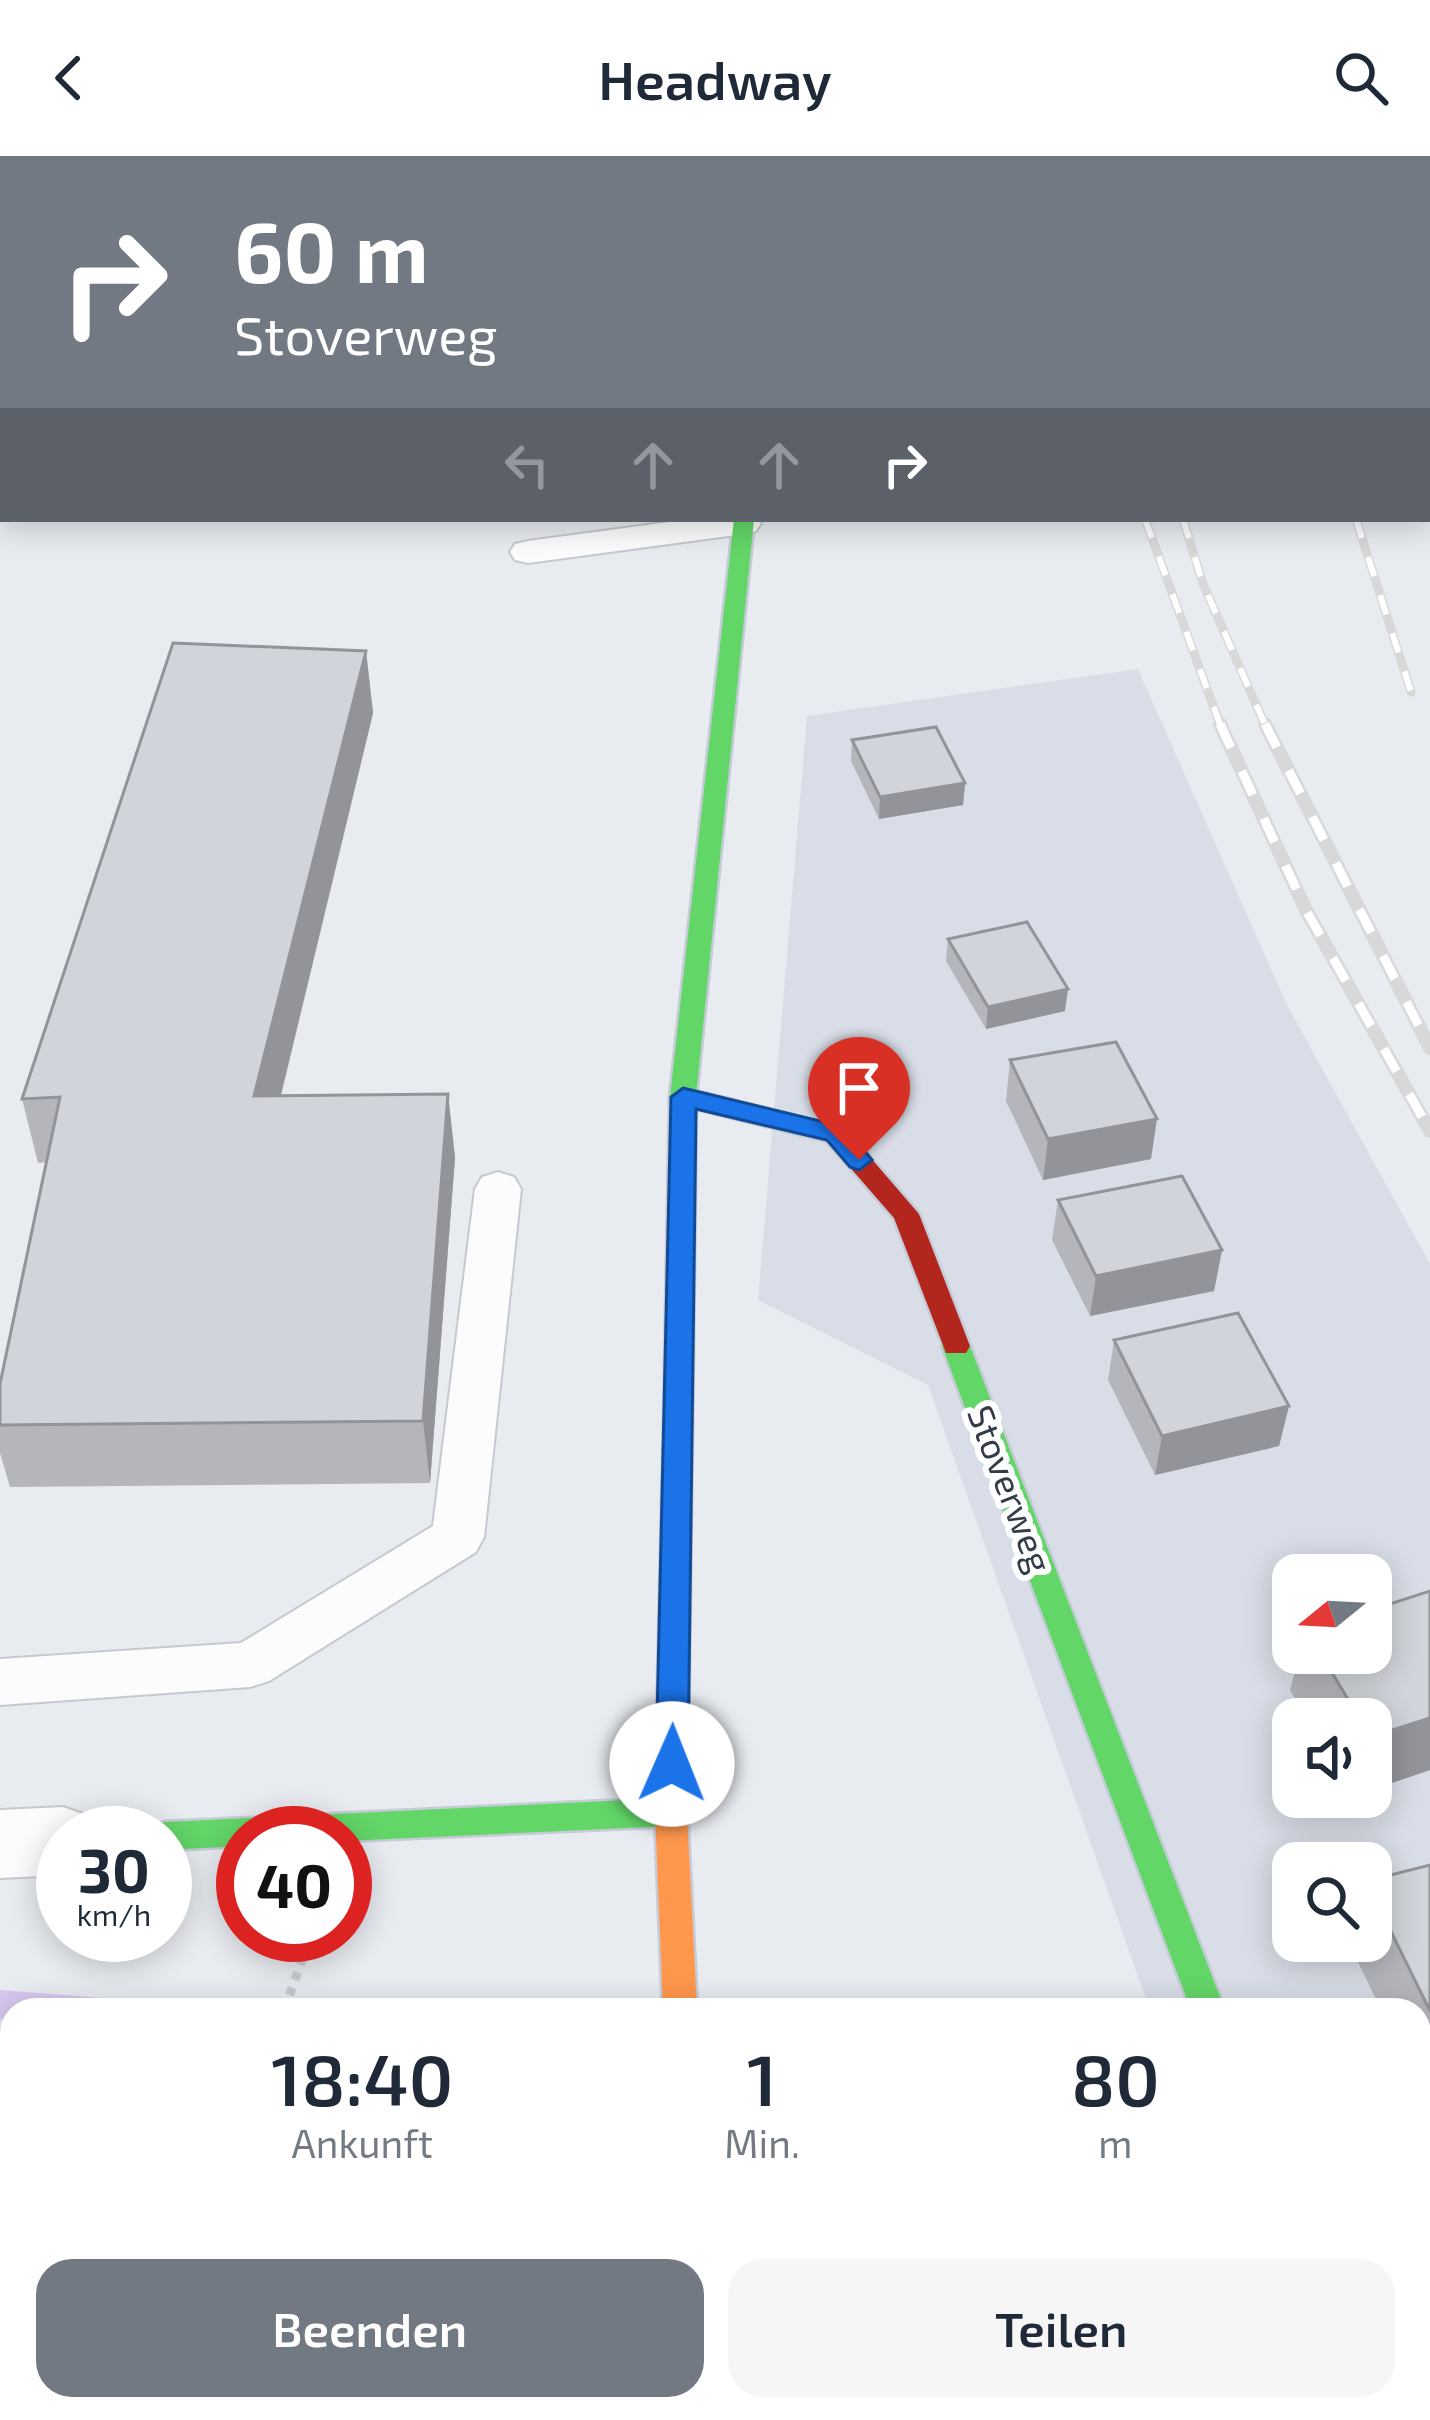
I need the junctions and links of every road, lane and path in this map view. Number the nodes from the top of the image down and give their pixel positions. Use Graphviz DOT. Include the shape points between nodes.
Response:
graph roads {
  1 [pos="737,522"];
  2 [pos="744,522"];
  3 [pos="528,552"];
  4 [pos="683,1097"];
  5 [pos="498,1190"];
  6 [pos="0,1682"];
  7 [pos="671,1812"];
  8 [pos="192,1835"];
  9 [pos="36,1842"];
  10 [pos="0,1844"];
  11 [pos="301,1962"];
  12 [pos="288,1998"];
  13 [pos="679,1998"];
  14 [pos="1203,1998"];
  1 -- 3 [label="lane"];
  2 -- 4 [label="street"];
  4 -- 7 [label="street"];
  4 -- 14 [label="street, Stoverweg" via="836,1133 905,1214"];
  5 -- 6 [label="lane" via="458,1537 250,1665"];
  7 -- 8 [label="street"];
  7 -- 13 [label="street"];
  9 -- 10 [label="street"];
  11 -- 12 [label="path"];
}
